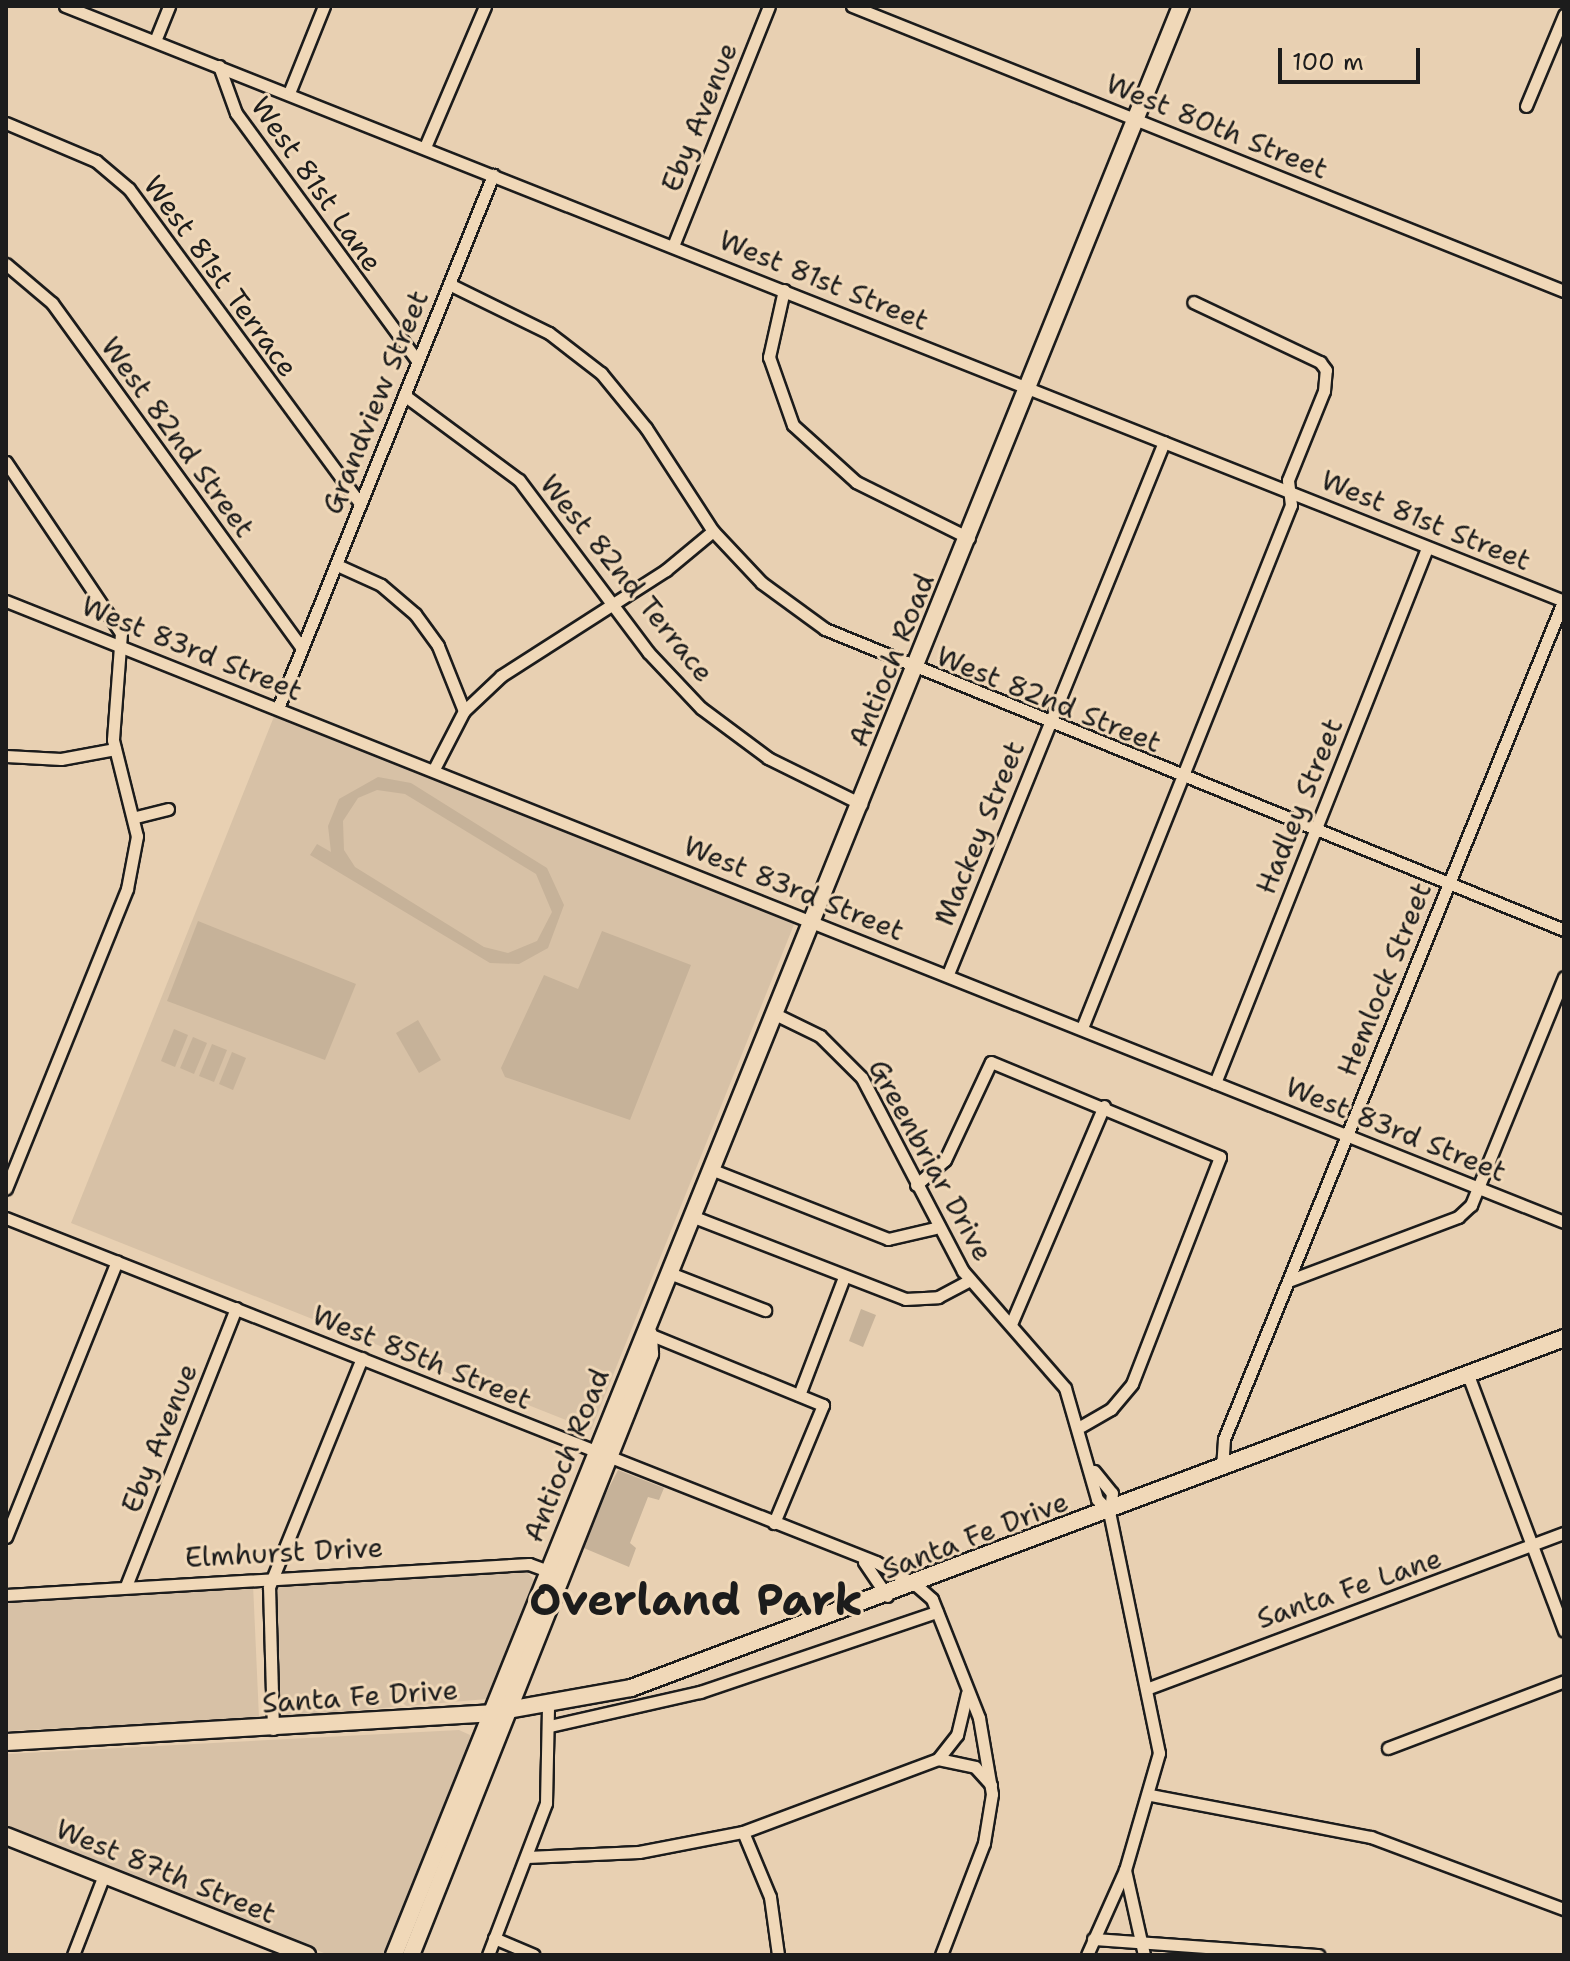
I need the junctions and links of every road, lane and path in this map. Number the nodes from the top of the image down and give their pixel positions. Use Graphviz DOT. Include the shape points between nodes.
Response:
graph roads {
  1 [pos="65,6"];
  2 [pos="169,6"];
  3 [pos="324,6"];
  4 [pos="485,6"];
  5 [pos="769,6"];
  6 [pos="852,6"];
  7 [pos="1181,6"];
  8 [pos="1564,15"];
  9 [pos="155,41"];
  10 [pos="219,66"];
  11 [pos="289,93"];
  12 [pos="1526,106"];
  13 [pos="1136,119"];
  14 [pos="6,123"];
  15 [pos="425,147"];
  16 [pos="493,175"];
  17 [pos="673,246"];
  18 [pos="6,264"];
  19 [pos="449,284"];
  20 [pos="784,290"];
  21 [pos="1564,291"];
  22 [pos="1193,302"];
  23 [pos="417,360"];
  24 [pos="1028,387"];
  25 [pos="404,395"];
  26 [pos="1164,442"];
  27 [pos="6,462"];
  28 [pos="1290,492"];
  29 [pos="360,503"];
  30 [pos="713,531"];
  31 [pos="969,538"];
  32 [pos="1427,548"];
  33 [pos="337,565"];
  34 [pos="1564,600"];
  35 [pos="6,601"];
  36 [pos="611,602"];
  37 [pos="123,647"];
  38 [pos="302,648"];
  39 [pos="915,671"];
  40 [pos="278,708"];
  41 [pos="464,711"];
  42 [pos="1049,724"];
  43 [pos="115,749"];
  44 [pos="6,756"];
  45 [pos="434,769"];
  46 [pos="1182,777"];
  47 [pos="861,804"];
  48 [pos="168,809"];
  49 [pos="136,817"];
  50 [pos="1315,831"];
  51 [pos="1447,883"];
  52 [pos="814,921"];
  53 [pos="1564,930"];
  54 [pos="948,974"];
  55 [pos="1564,977"];
  56 [pos="777,1015"];
  57 [pos="1082,1028"];
  58 [pos="1215,1083"];
  59 [pos="1104,1106"];
  60 [pos="1347,1135"];
  61 [pos="713,1170"];
  62 [pos="916,1185"];
  63 [pos="6,1188"];
  64 [pos="1479,1189"];
  65 [pos="694,1217"];
  66 [pos="6,1218"];
  67 [pos="1564,1222"];
  68 [pos="935,1228"];
  69 [pos="117,1261"];
  70 [pos="672,1274"];
  71 [pos="844,1277"];
  72 [pos="970,1280"];
  73 [pos="1288,1281"];
  74 [pos="236,1308"];
  75 [pos="765,1310"];
  76 [pos="1011,1324"];
  77 [pos="649,1334"];
  78 [pos="1564,1338"];
  79 [pos="362,1358"];
  80 [pos="1468,1375"];
  81 [pos="799,1395"];
  82 [pos="1082,1426"];
  83 [pos="602,1455"];
  84 [pos="1222,1468"];
  85 [pos="1109,1512"];
  86 [pos="774,1523"];
  87 [pos="1564,1533"];
  88 [pos="6,1537"];
  89 [pos="1531,1546"];
  90 [pos="864,1561"];
  91 [pos="555,1574"];
  92 [pos="274,1577"];
  93 [pos="916,1585"];
  94 [pos="126,1586"];
  95 [pos="6,1595"];
  96 [pos="887,1596"];
  97 [pos="937,1612"];
  98 [pos="1564,1631"];
  99 [pos="1564,1681"];
  100 [pos="1149,1688"];
  101 [pos="967,1692"];
  102 [pos="548,1705"];
  103 [pos="499,1712"];
  104 [pos="550,1726"];
  105 [pos="273,1729"];
  106 [pos="6,1742"];
  107 [pos="1388,1748"];
  108 [pos="938,1759"];
  109 [pos="992,1786"];
  110 [pos="1150,1795"];
  111 [pos="743,1832"];
  112 [pos="6,1836"];
  113 [pos="527,1857"];
  114 [pos="1125,1870"];
  115 [pos="104,1875"];
  116 [pos="1564,1909"];
  117 [pos="494,1938"];
  118 [pos="1093,1939"];
  119 [pos="1141,1942"];
  120 [pos="73,1955"];
  121 [pos="307,1955"];
  122 [pos="394,1955"];
  123 [pos="411,1955"];
  124 [pos="488,1955"];
  125 [pos="534,1955"];
  126 [pos="778,1955"];
  127 [pos="941,1955"];
  128 [pos="1087,1955"];
  129 [pos="1144,1955"];
  130 [pos="1318,1955"];
  1 -- 9 [label="street, West 81st Street"];
  2 -- 9 [label="street"];
  3 -- 11 [label="street"];
  4 -- 15 [label="street"];
  5 -- 17 [label="street, Eby Avenue"];
  6 -- 13 [label="street, West 80th Street"];
  7 -- 13 [label="main road, Antioch Road"];
  8 -- 12 [label="street"];
  9 -- 10 [label="street, West 81st Street"];
  10 -- 11 [label="street, West 81st Street"];
  10 -- 23 [label="street, West 81st Lane" via="236,113"];
  11 -- 15 [label="street, West 81st Street"];
  13 -- 21 [label="street, West 80th Street"];
  13 -- 24 [label="main road, Antioch Road"];
  14 -- 29 [label="street, West 81st Terrace" via="80,152 129,189"];
  15 -- 16 [label="street, West 81st Street"];
  16 -- 17 [label="street, West 81st Street"];
  16 -- 19 [label="street, Grandview Street"];
  17 -- 20 [label="street, West 81st Street"];
  18 -- 38 [label="street, West 82nd Street" via="52,303"];
  19 -- 23 [label="street, Grandview Street"];
  19 -- 30 [label="street, West 82nd Street" via="536,325 601,373"];
  20 -- 24 [label="street, West 81st Street"];
  20 -- 31 [label="street" via="769,357 793,425 856,482"];
  22 -- 28 [label="street" via="1326,370"];
  23 -- 25 [label="street, Grandview Street"];
  24 -- 26 [label="street, West 81st Street"];
  24 -- 31 [label="main road, Antioch Road"];
  25 -- 29 [label="street, Grandview Street"];
  25 -- 36 [label="street, West 82nd Terrace" via="519,480"];
  26 -- 28 [label="street, West 81st Street"];
  26 -- 42 [label="street, Mackey Street"];
  27 -- 37 [label="street" via="104,598"];
  28 -- 32 [label="street, West 81st Street"];
  28 -- 46 [label="street"];
  29 -- 33 [label="street, Grandview Street"];
  30 -- 36 [label="street"];
  30 -- 39 [label="street, West 82nd Street" via="795,608"];
  31 -- 39 [label="main road, Antioch Road"];
  32 -- 34 [label="street, West 81st Street"];
  32 -- 50 [label="street, Hadley Street"];
  33 -- 38 [label="street, Grandview Street"];
  33 -- 41 [label="street" via="381,585 415,614 438,646"];
  34 -- 51 [label="street, Hemlock Street"];
  35 -- 37 [label="street, West 83rd Street"];
  36 -- 41 [label="street" via="518,661"];
  36 -- 47 [label="street, West 82nd Terrace" via="711,716 768,758"];
  37 -- 40 [label="street, West 83rd Street"];
  37 -- 43 [label="street"];
  38 -- 40 [label="street, Grandview Street"];
  39 -- 42 [label="street, West 82nd Street"];
  39 -- 47 [label="main road, Antioch Road"];
  40 -- 45 [label="street, West 83rd Street"];
  41 -- 45 [label="street"];
  42 -- 46 [label="street, West 82nd Street"];
  42 -- 54 [label="street, Mackey Street"];
  43 -- 44 [label="street" via="61,759"];
  43 -- 49 [label="street"];
  45 -- 52 [label="street, West 83rd Street"];
  46 -- 50 [label="street, West 82nd Street"];
  46 -- 57 [label="street"];
  47 -- 52 [label="main road, Antioch Road"];
  48 -- 49 [label="street"];
  49 -- 63 [label="street" via="127,889"];
  50 -- 51 [label="street, West 82nd Street"];
  50 -- 58 [label="street, Hadley Street"];
  51 -- 53 [label="street, West 82nd Street"];
  51 -- 60 [label="street, Hemlock Street"];
  52 -- 54 [label="street, West 83rd Street"];
  52 -- 56 [label="main road, Antioch Road"];
  54 -- 57 [label="street, West 83rd Street"];
  55 -- 64 [label="street"];
  56 -- 61 [label="main road, Antioch Road"];
  56 -- 62 [label="street, Greenbriar Drive" via="820,1036 849,1062"];
  57 -- 58 [label="street, West 83rd Street"];
  58 -- 60 [label="street, West 83rd Street"];
  59 -- 62 [label="street" via="991,1062 945,1160"];
  59 -- 76 [label="street"];
  59 -- 82 [label="street" via="1213,1149 1219,1168 1132,1384 1111,1409"];
  60 -- 64 [label="street, West 83rd Street"];
  60 -- 73 [label="street, Hemlock Street"];
  61 -- 65 [label="main road, Antioch Road"];
  61 -- 68 [label="street" via="888,1239"];
  62 -- 68 [label="street, Greenbriar Drive"];
  64 -- 67 [label="street, West 83rd Street"];
  64 -- 73 [label="street" via="1458,1217"];
  65 -- 70 [label="main road, Antioch Road"];
  65 -- 71 [label="street"];
  66 -- 69 [label="street, West 85th Street"];
  68 -- 72 [label="street, Greenbriar Drive"];
  69 -- 74 [label="street, West 85th Street"];
  69 -- 88 [label="street"];
  70 -- 75 [label="street"];
  70 -- 77 [label="main road, Antioch Road"];
  71 -- 72 [label="street" via="913,1300"];
  71 -- 81 [label="street"];
  72 -- 76 [label="street, Greenbriar Drive"];
  73 -- 84 [label="street, Hemlock Street" via="1224,1439"];
  74 -- 79 [label="street, West 85th Street"];
  74 -- 94 [label="street, Eby Avenue"];
  76 -- 82 [label="street, Greenbriar Drive" via="1051,1365"];
  77 -- 81 [label="street"];
  77 -- 83 [label="main road, Antioch Road"];
  78 -- 80 [label="main road, Santa Fe Drive"];
  79 -- 83 [label="street, West 85th Street"];
  79 -- 92 [label="street"];
  80 -- 84 [label="main road, Santa Fe Drive"];
  80 -- 89 [label="street"];
  81 -- 86 [label="street" via="823,1405"];
  82 -- 85 [label="street, Greenbriar Drive" via="1094,1471 1112,1493"];
  83 -- 86 [label="street, West 85th Street"];
  83 -- 91 [label="main road, Antioch Road"];
  84 -- 85 [label="main road, Santa Fe Drive"];
  85 -- 93 [label="main road, Santa Fe Drive"];
  85 -- 100 [label="street, Greenbriar Drive"];
  86 -- 90 [label="street, West 85th Street"];
  87 -- 89 [label="street, Santa Fe Lane"];
  89 -- 98 [label="street"];
  89 -- 100 [label="street, Santa Fe Lane"];
  90 -- 93 [label="street, West 85th Street"];
  90 -- 96 [label="street"];
  91 -- 92 [label="street, Elmhurst Drive" via="529,1564"];
  91 -- 103 [label="main road, Antioch Road"];
  92 -- 94 [label="street, Elmhurst Drive"];
  92 -- 105 [label="street" via="266,1604"];
  93 -- 96 [label="main road, Santa Fe Drive"];
  93 -- 97 [label="street"];
  94 -- 95 [label="street, Elmhurst Drive"];
  96 -- 102 [label="main road, Santa Fe Drive" via="708,1664"];
  97 -- 101 [label="street"];
  97 -- 104 [label="street" via="700,1692"];
  99 -- 107 [label="street"];
  100 -- 110 [label="street, Greenbriar Drive" via="1159,1753"];
  101 -- 108 [label="street" via="957,1735"];
  101 -- 109 [label="street"];
  102 -- 103 [label="main road, Santa Fe Drive"];
  102 -- 104 [label="street"];
  103 -- 105 [label="main road, Santa Fe Drive"];
  103 -- 122 [label="main road, Antioch Road"];
  103 -- 123 [label="main road, Antioch Road"];
  104 -- 113 [label="street" via="550,1782"];
  105 -- 106 [label="main road, Santa Fe Drive"];
  108 -- 109 [label="street" via="975,1767"];
  108 -- 111 [label="street"];
  109 -- 127 [label="street" via="984,1843"];
  110 -- 114 [label="street, Greenbriar Drive"];
  110 -- 116 [label="street" via="1371,1837"];
  111 -- 113 [label="street" via="639,1852"];
  111 -- 126 [label="street" via="770,1897"];
  112 -- 115 [label="main road, West 87th Street"];
  113 -- 117 [label="street"];
  114 -- 118 [label="street, Greenbriar Drive"];
  114 -- 119 [label="street"];
  115 -- 120 [label="street"];
  115 -- 121 [label="main road, West 87th Street"];
  117 -- 124 [label="street"];
  117 -- 125 [label="street"];
  118 -- 119 [label="street"];
  118 -- 128 [label="street, Greenbriar Drive"];
  119 -- 129 [label="street"];
  119 -- 130 [label="street"];
}
